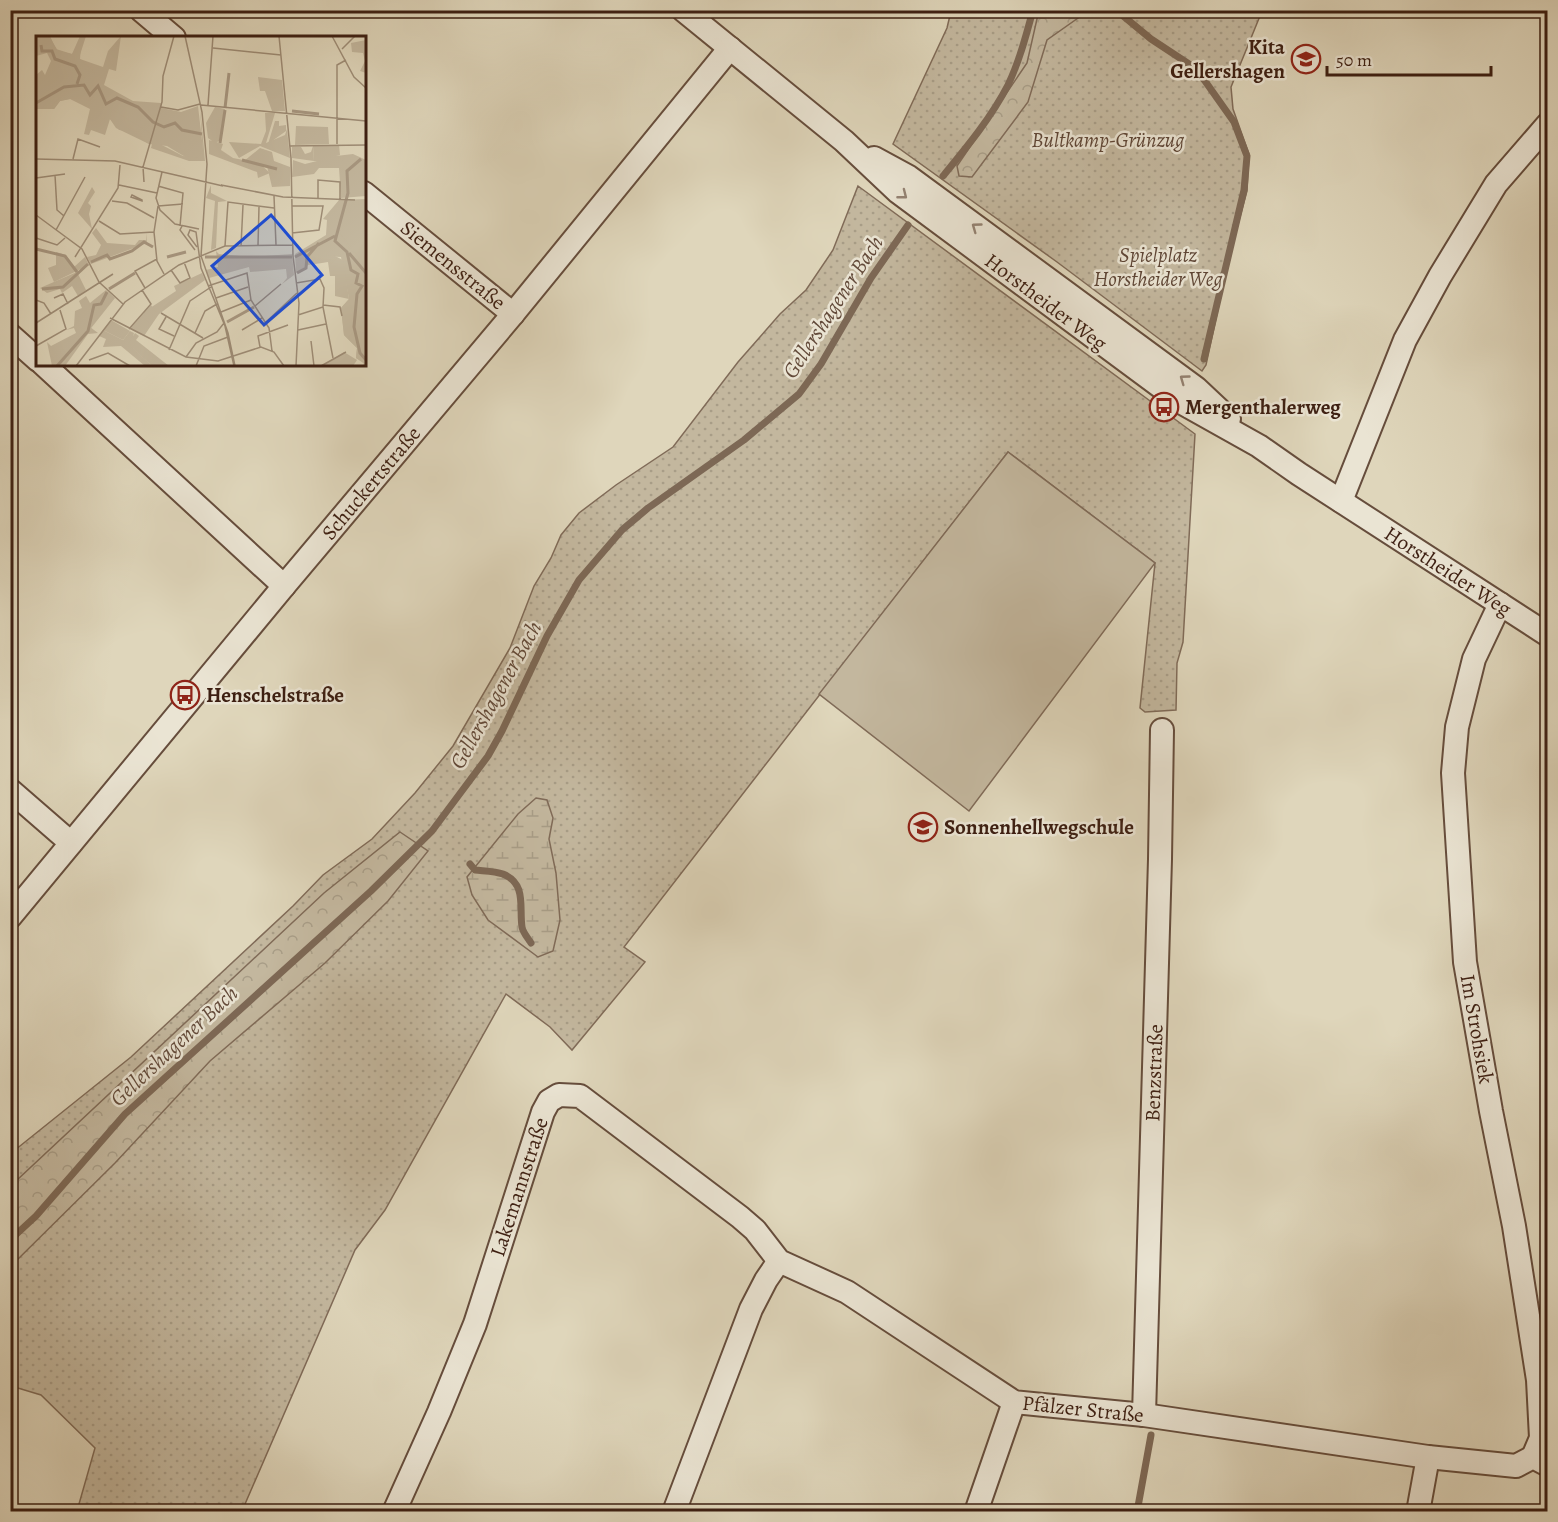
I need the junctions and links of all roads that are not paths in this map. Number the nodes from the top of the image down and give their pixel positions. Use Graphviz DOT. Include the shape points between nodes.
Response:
graph roads {
  1 [pos="141,10"];
  2 [pos="683,10"];
  3 [pos="172,36"];
  4 [pos="730,48"];
  5 [pos="1548,124"];
  6 [pos="366,195"];
  7 [pos="513,315"];
  8 [pos="10,335"];
  9 [pos="36,358"];
  10 [pos="44,366"];
  11 [pos="1341,501"];
  12 [pos="284,586"];
  13 [pos="1500,604"];
  14 [pos="1548,635"];
  15 [pos="1162,730"];
  16 [pos="10,790"];
  17 [pos="71,843"];
  18 [pos="10,917"];
  19 [pos="780,1261"];
  20 [pos="1014,1402"];
  21 [pos="1144,1415"];
  22 [pos="1428,1456"];
  23 [pos="1540,1461"];
  24 [pos="394,1512"];
  25 [pos="674,1512"];
  26 [pos="976,1512"];
  27 [pos="1418,1512"];
  1 -- 3 [label="street"];
  2 -- 4 [label="street, Horstheider Weg"];
  4 -- 7 [label="street, Schuckertstraße"];
  4 -- 11 [label="street, Horstheider Weg" via="844,141 909,177 1196,388 1259,446"];
  5 -- 11 [label="street" via="1496,184 1440,276 1406,340"];
  6 -- 7 [label="street, Siemensstraße"];
  7 -- 12 [label="street, Schuckertstraße"];
  8 -- 9 [label="street"];
  10 -- 12 [label="street"];
  11 -- 13 [label="street, Horstheider Weg"];
  12 -- 17 [label="street, Schuckertstraße"];
  13 -- 14 [label="street, Horstheider Weg"];
  13 -- 23 [label="street, Im Strohsiek" via="1474,659 1456,727 1453,773 1465,962 1538,1380"];
  15 -- 21 [label="street, Benzstraße"];
  16 -- 17 [label="street"];
  17 -- 18 [label="street, Schuckertstraße"];
  19 -- 20 [label="street, Pfälzer Straße" via="847,1292"];
  19 -- 24 [label="street, Lakemannstraße" via="740,1217 580,1096 559,1095 549,1101 475,1324"];
  19 -- 25 [label="street" via="751,1309"];
  20 -- 21 [label="street, Pfälzer Straße"];
  20 -- 26 [label="street"];
  21 -- 22 [label="street, Pfälzer Straße"];
  22 -- 23 [label="street, Pfälzer Straße" via="1516,1466"];
  22 -- 27 [label="street"];
}
